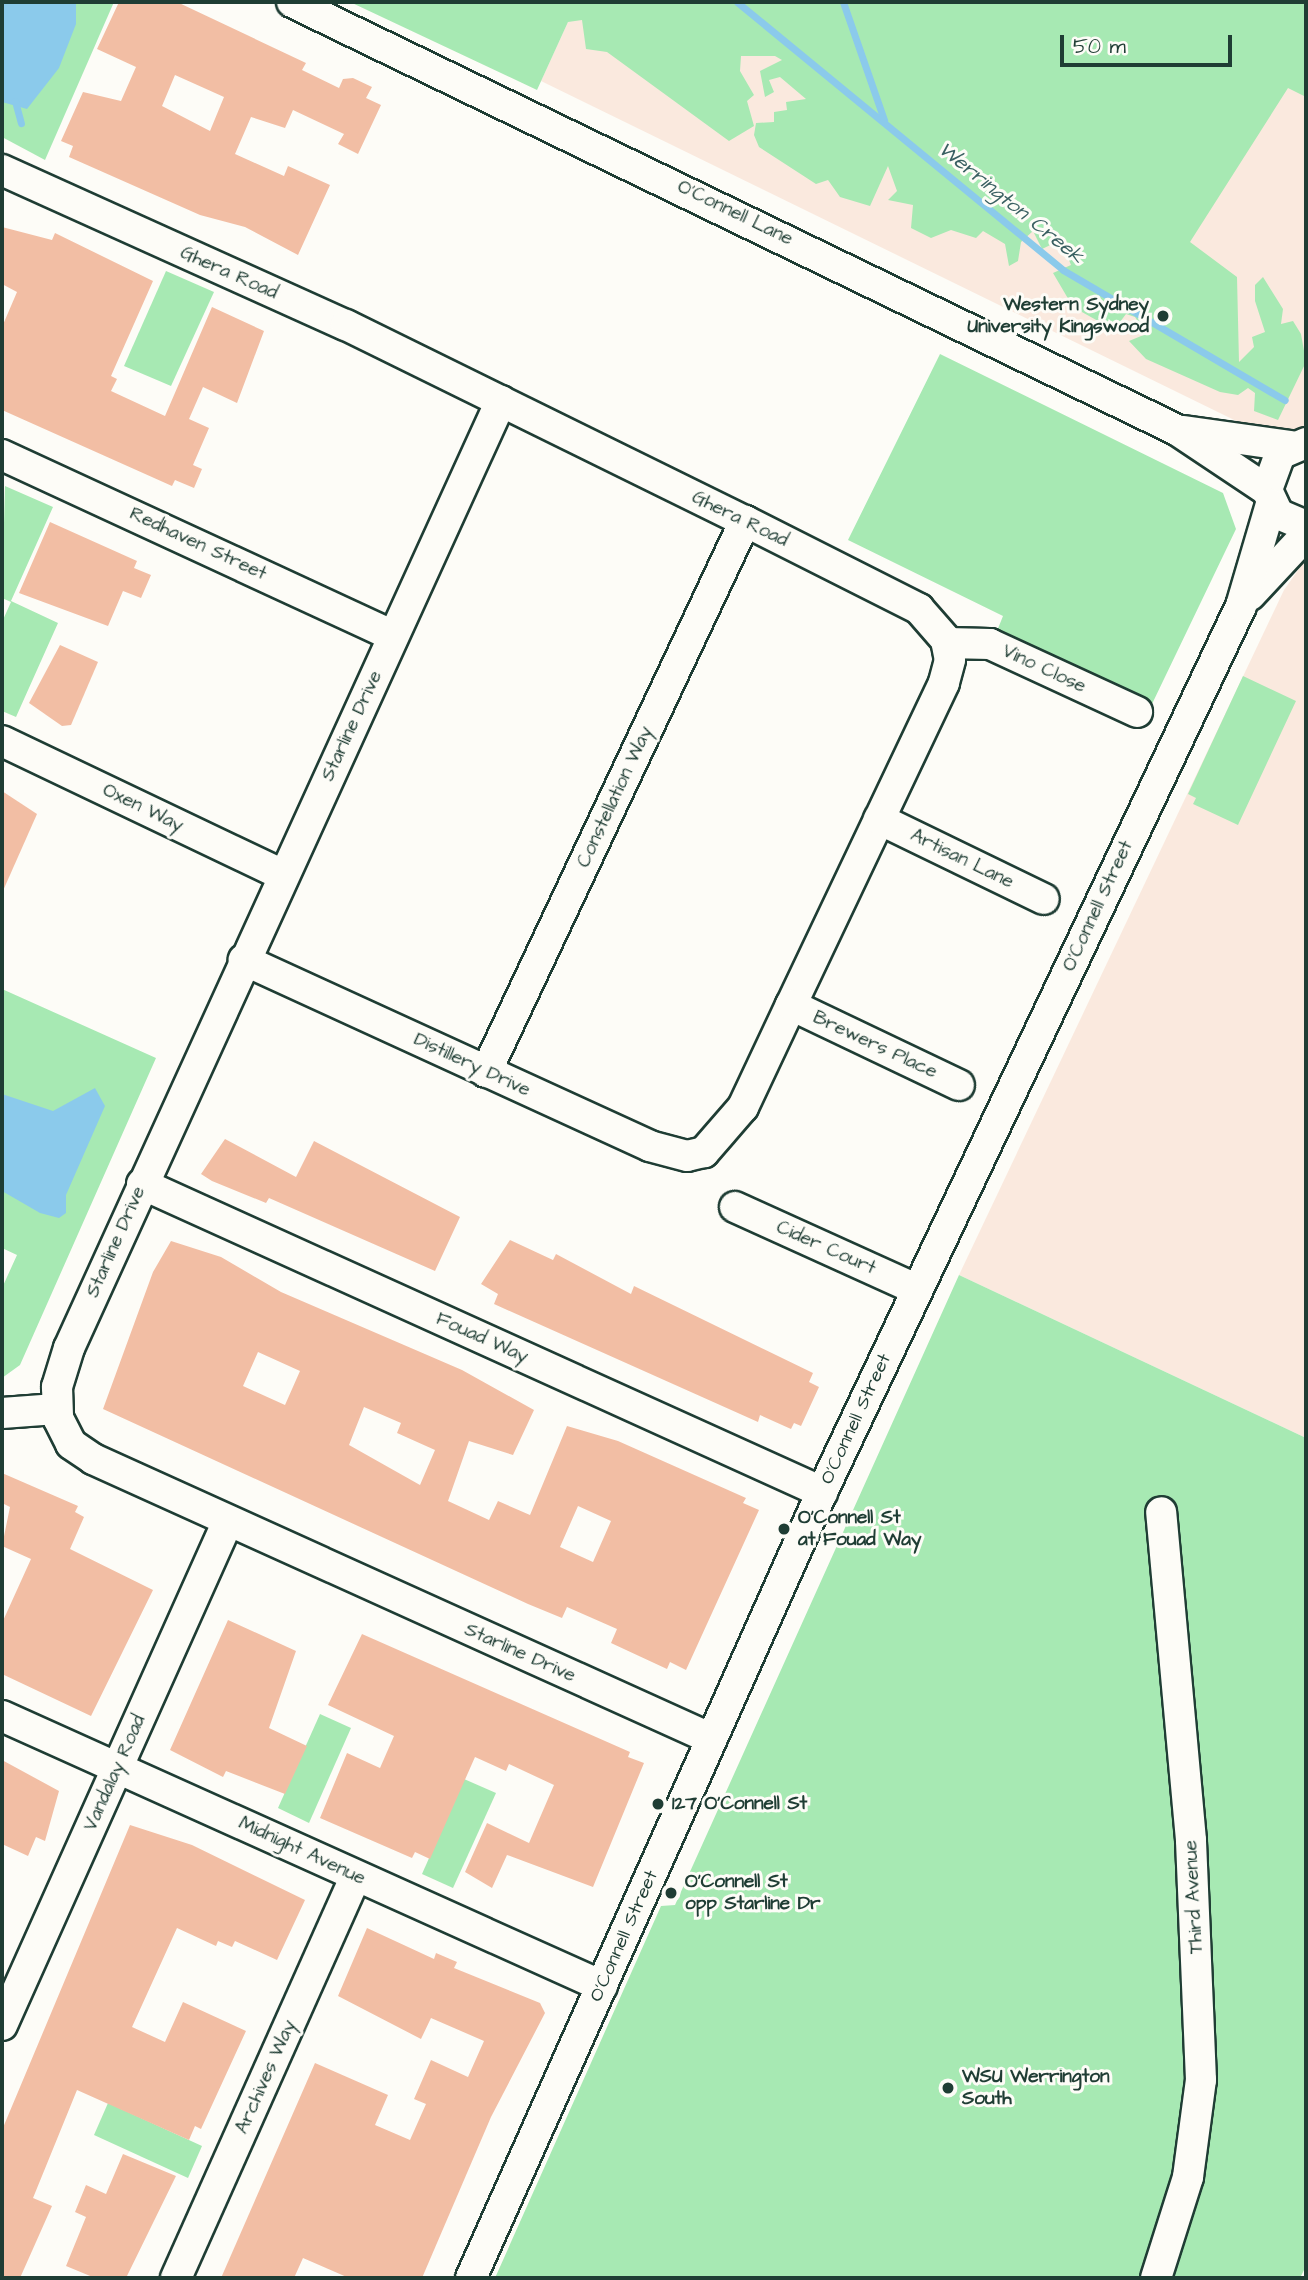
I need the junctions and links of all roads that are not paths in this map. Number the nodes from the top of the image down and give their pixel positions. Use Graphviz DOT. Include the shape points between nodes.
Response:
graph roads {
  1 [pos="292,2"];
  2 [pos="2,170"];
  3 [pos="501,401"];
  4 [pos="1177,430"];
  5 [pos="1300,440"];
  6 [pos="2,455"];
  7 [pos="1269,497"];
  8 [pos="745,522"];
  9 [pos="1306,526"];
  10 [pos="1306,535"];
  11 [pos="1241,606"];
  12 [pos="393,636"];
  13 [pos="947,643"];
  14 [pos="1137,712"];
  15 [pos="2,741"];
  16 [pos="879,819"];
  17 [pos="283,876"];
  18 [pos="1044,899"];
  19 [pos="244,960"];
  20 [pos="791,1005"];
  21 [pos="486,1072"];
  22 [pos="959,1085"];
  23 [pos="142,1184"];
  24 [pos="735,1207"];
  25 [pos="916,1289"];
  26 [pos="56,1409"];
  27 [pos="2,1413"];
  28 [pos="822,1492"];
  29 [pos="1161,1512"];
  30 [pos="228,1521"];
  31 [pos="2,1716"];
  32 [pos="712,1740"];
  33 [pos="117,1767"];
  34 [pos="356,1876"];
  35 [pos="602,1986"];
  36 [pos="2,2025"];
  37 [pos="176,2278"];
  38 [pos="471,2278"];
  39 [pos="1156,2278"];
  1 -- 4 [label="street, O'Connell Lane"];
  2 -- 3 [label="street, Ghera Road"];
  3 -- 8 [label="street, Ghera Road"];
  3 -- 12 [label="street, Starline Drive"];
  4 -- 5 [label="street, O'Connell Lane"];
  4 -- 7 [label="street, O'Connell Lane"];
  5 -- 7 [label="street, O'Connell Street" via="1272,464"];
  6 -- 12 [label="street, Redhaven Street"];
  7 -- 9 [label="street" via="1288,521"];
  7 -- 11 [label="street, O'Connell Street"];
  8 -- 13 [label="street, Ghera Road" via="919,609"];
  8 -- 21 [label="street, Constellation Way"];
  10 -- 11 [label="street, O'Connell Street"];
  11 -- 25 [label="street, O'Connell Street"];
  12 -- 17 [label="street, Starline Drive"];
  13 -- 14 [label="street, Vino Close" via="990,644"];
  13 -- 16 [label="street" via="944,683"];
  15 -- 17 [label="street, Oxen Way"];
  16 -- 18 [label="street, Artisan Lane"];
  16 -- 20 [label="street"];
  17 -- 19 [label="street, Starline Drive"];
  19 -- 21 [label="street, Distillery Drive"];
  19 -- 23 [label="street, Starline Drive"];
  20 -- 21 [label="street, Distillery Drive" via="743,1107 704,1152 687,1156 650,1146"];
  20 -- 22 [label="street, Brewers Place"];
  23 -- 26 [label="street, Starline Drive" via="69,1348"];
  23 -- 28 [label="street, Fouad Way"];
  24 -- 25 [label="street, Cider Court"];
  25 -- 28 [label="street, O'Connell Street"];
  26 -- 27 [label="street"];
  26 -- 30 [label="street, Starline Drive" via="65,1436 78,1450"];
  28 -- 32 [label="street, O'Connell Street"];
  29 -- 39 [label="street, Third Avenue" via="1191,1840 1200,2080 1188,2177"];
  30 -- 32 [label="street, Starline Drive"];
  30 -- 33 [label="street, Vandalay Road"];
  31 -- 33 [label="street, Midnight Avenue"];
  32 -- 35 [label="street, O'Connell Street"];
  33 -- 34 [label="street, Midnight Avenue"];
  33 -- 36 [label="street, Vandalay Road"];
  34 -- 35 [label="street, Midnight Avenue"];
  34 -- 37 [label="street, Archives Way"];
  35 -- 38 [label="street, O'Connell Street"];
}
